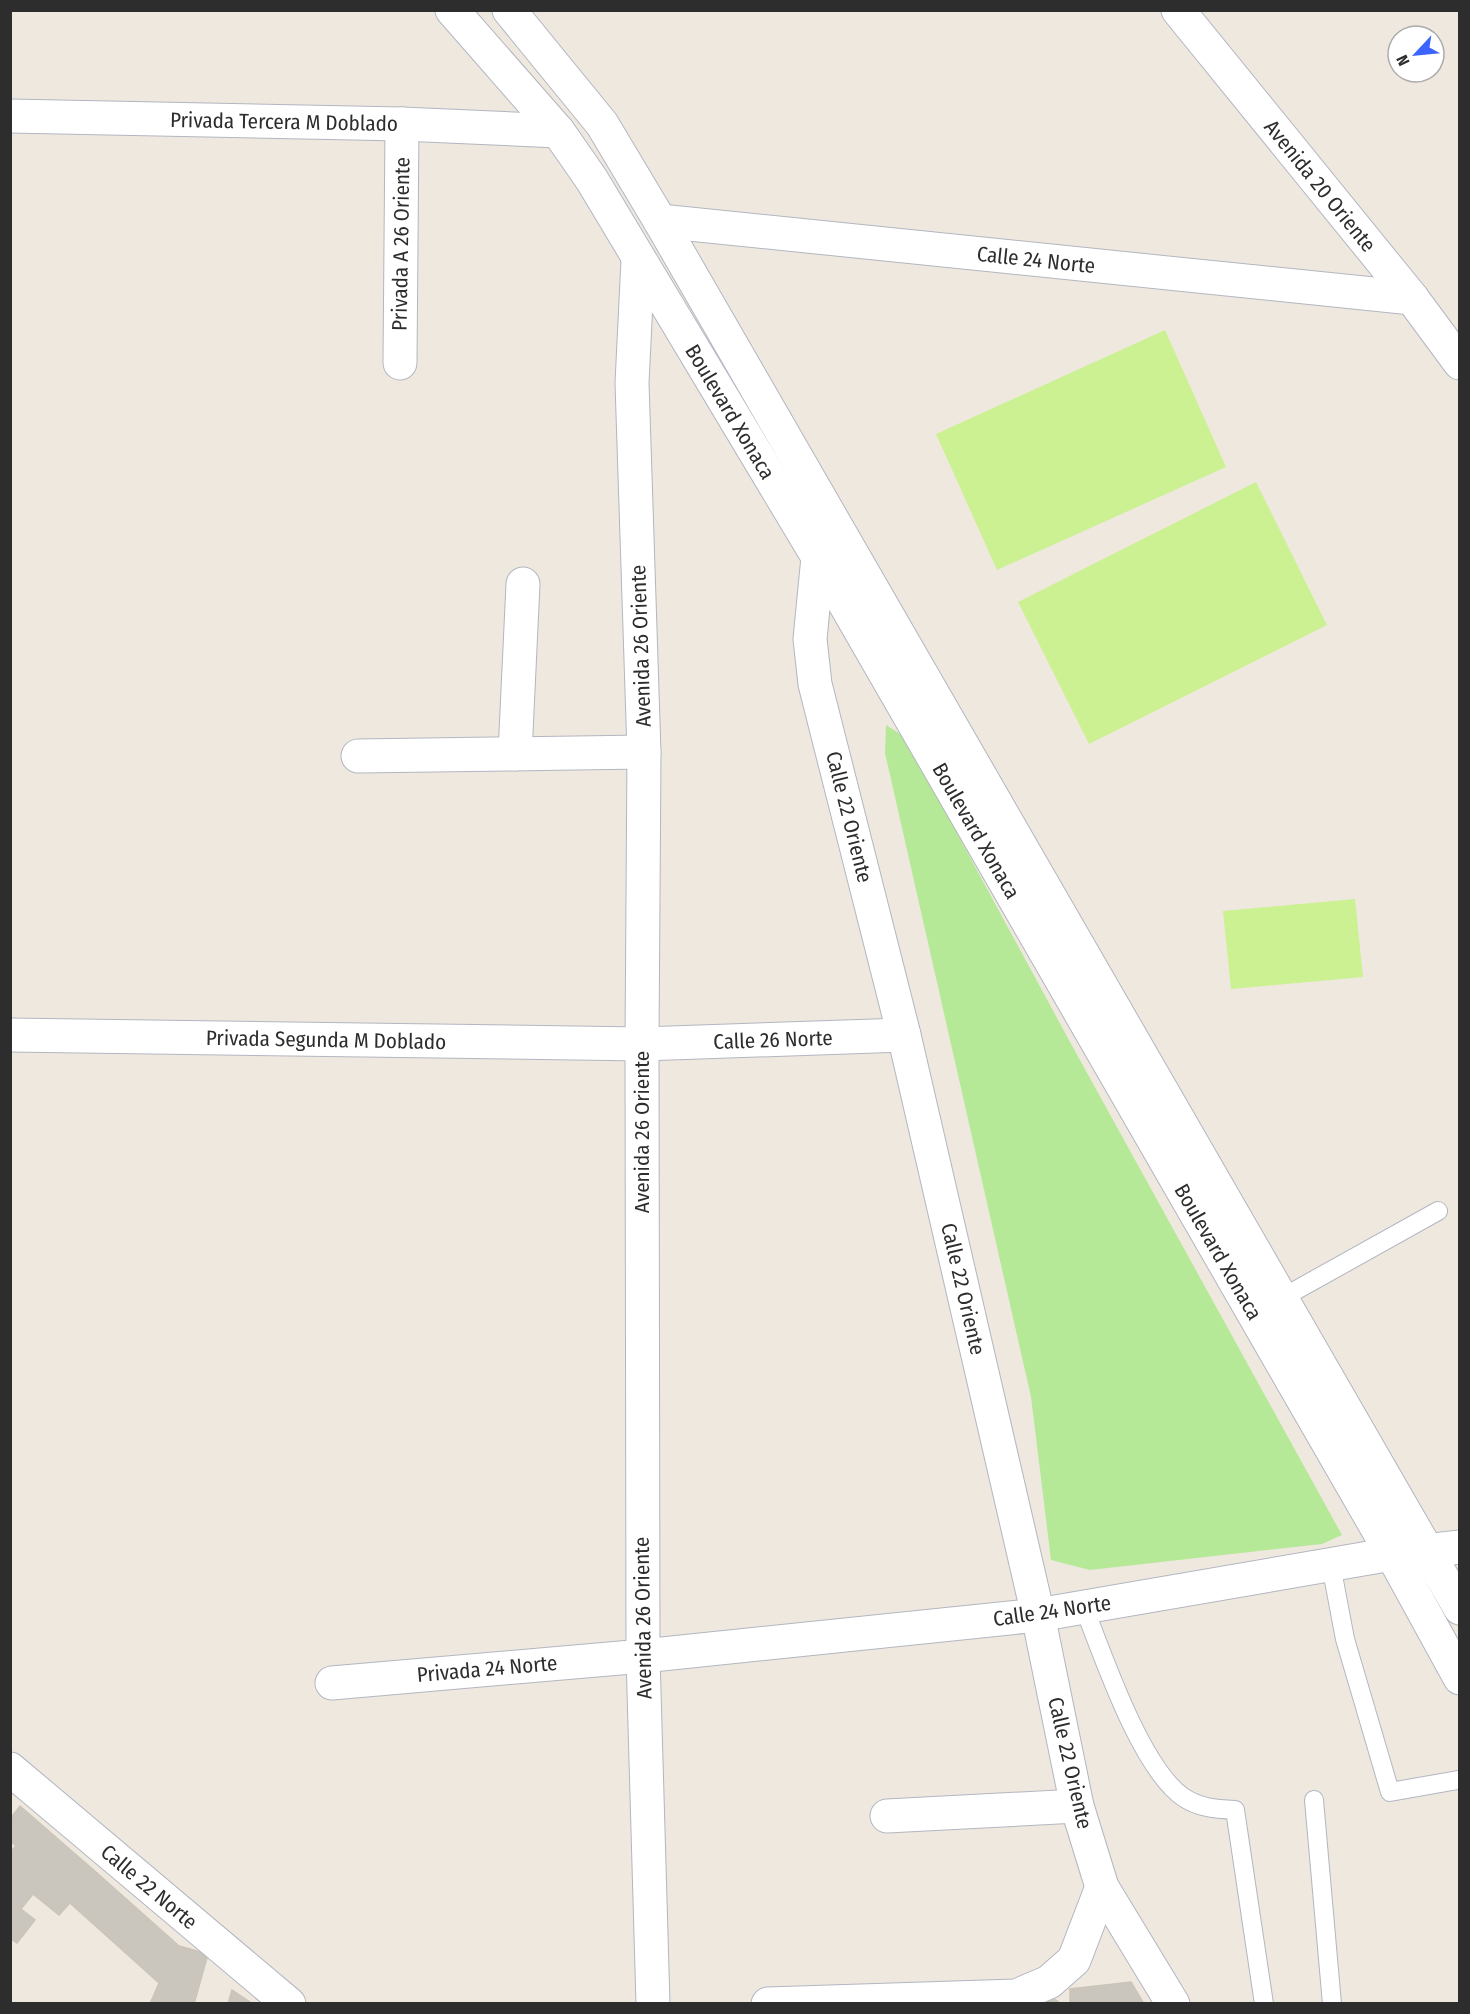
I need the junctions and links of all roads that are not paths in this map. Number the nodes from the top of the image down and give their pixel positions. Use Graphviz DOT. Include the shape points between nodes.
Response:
graph roads {
  1 [pos="452,10"];
  2 [pos="509,10"];
  3 [pos="1178,10"];
  4 [pos="10,116"];
  5 [pos="402,124"];
  6 [pos="558,131"];
  7 [pos="660,221"];
  8 [pos="638,260"];
  9 [pos="1412,298"];
  10 [pos="400,363"];
  11 [pos="1460,363"];
  12 [pos="818,557"];
  13 [pos="523,584"];
  14 [pos="644,752"];
  15 [pos="515,754"];
  16 [pos="358,756"];
  17 [pos="10,1035"];
  18 [pos="904,1035"];
  19 [pos="642,1044"];
  20 [pos="1438,1211"];
  21 [pos="1282,1298"];
  22 [pos="1460,1547"];
  23 [pos="1428,1551"];
  24 [pos="1392,1554"];
  25 [pos="1331,1565"];
  26 [pos="1084,1607"];
  27 [pos="1460,1608"];
  28 [pos="1038,1615"];
  29 [pos="643,1656"];
  30 [pos="1460,1678"];
  31 [pos="332,1683"];
  32 [pos="10,1769"];
  33 [pos="1459,1778"];
  34 [pos="1314,1800"];
  35 [pos="1077,1806"];
  36 [pos="887,1816"];
  37 [pos="1102,1887"];
  38 [pos="943,2001"];
  39 [pos="289,2004"];
  40 [pos="653,2004"];
  41 [pos="768,2004"];
  42 [pos="1173,2004"];
  43 [pos="1264,2004"];
  44 [pos="1332,2004"];
  1 -- 6 [label="street, Boulevard Xonaca"];
  2 -- 7 [label="street, Boulevard Xonaca" via="602,124"];
  3 -- 9 [label="street, Avenida 20 Oriente"];
  4 -- 5 [label="street, Privada Tercera M Doblado"];
  5 -- 6 [label="street, Privada Tercera M Doblado"];
  5 -- 10 [label="street, Privada A 26 Oriente"];
  6 -- 8 [label="street, Boulevard Xonaca" via="592,180"];
  7 -- 9 [label="street, Calle 24 Norte"];
  7 -- 21 [label="street, Boulevard Xonaca"];
  8 -- 12 [label="street, Boulevard Xonaca"];
  8 -- 14 [label="street, Avenida 26 Oriente" via="632,383"];
  9 -- 11 [label="street, Avenida 20 Oriente"];
  12 -- 18 [label="street, Calle 22 Oriente" via="810,639 814,684"];
  12 -- 24 [label="street, Boulevard Xonaca"];
  13 -- 15 [label="street"];
  14 -- 15 [label="street"];
  14 -- 19 [label="street, Avenida 26 Oriente"];
  15 -- 16 [label="street"];
  17 -- 19 [label="street, Privada Segunda M Doblado"];
  18 -- 19 [label="street, Calle 26 Norte"];
  18 -- 28 [label="street, Calle 22 Oriente"];
  19 -- 29 [label="street, Avenida 26 Oriente"];
  20 -- 21 [label="lane"];
  21 -- 23 [label="street, Boulevard Xonaca"];
  22 -- 23 [label="street, Calle 24 Norte"];
  23 -- 24 [label="street, Calle 24 Norte"];
  23 -- 27 [label="street, Boulevard Xonaca"];
  24 -- 25 [label="street, Calle 24 Norte"];
  24 -- 30 [label="street, Boulevard Xonaca"];
  25 -- 26 [label="street, Calle 24 Norte"];
  25 -- 33 [label="lane" via="1345,1639 1390,1792"];
  26 -- 28 [label="street, Calle 24 Norte"];
  26 -- 43 [label="lane" via="1139,1739 1163,1779 1182,1797 1205,1808 1235,1810"];
  28 -- 29 [label="street, Calle 24 Norte"];
  28 -- 35 [label="street, Calle 22 Oriente"];
  29 -- 31 [label="street, Privada 24 Norte"];
  29 -- 40 [label="street, Avenida 26 Oriente"];
  32 -- 39 [label="street, Calle 22 Norte"];
  34 -- 44 [label="lane"];
  35 -- 36 [label="street"];
  35 -- 37 [label="street, Calle 22 Oriente"];
  37 -- 38 [label="street" via="1074,1960 1049,1982 1016,1996"];
  37 -- 42 [label="street, Calle 22 Oriente"];
  38 -- 41 [label="street"];
}
